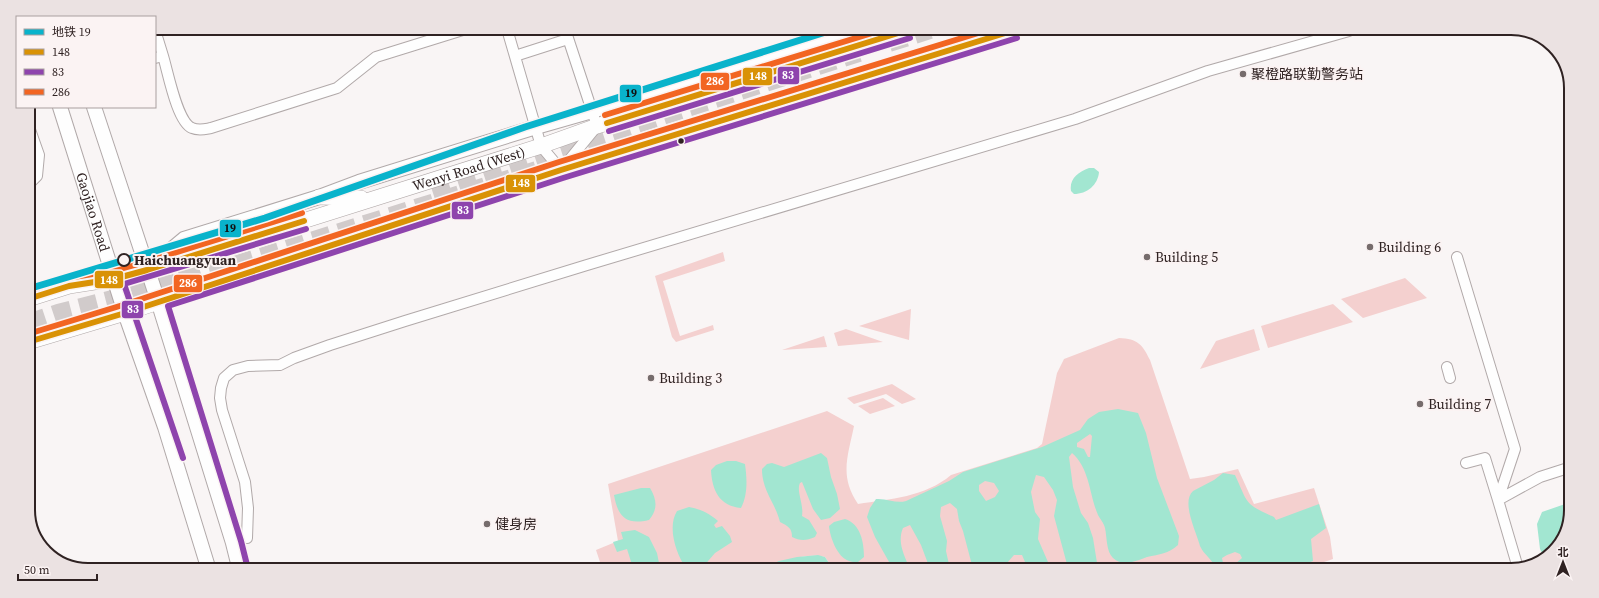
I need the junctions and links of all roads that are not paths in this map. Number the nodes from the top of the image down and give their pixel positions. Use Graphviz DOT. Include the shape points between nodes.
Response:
graph roads {
  1 [pos="447,35"];
  2 [pos="508,35"];
  3 [pos="567,35"];
  4 [pos="839,35"];
  5 [pos="892,35"];
  6 [pos="999,35"];
  7 [pos="1335,35"];
  8 [pos="156,37"];
  9 [pos="568,40"];
  10 [pos="515,56"];
  11 [pos="159,57"];
  12 [pos="60,108"];
  13 [pos="94,108"];
  14 [pos="592,111"];
  15 [pos="597,126"];
  16 [pos="536,127"];
  17 [pos="35,144"];
  18 [pos="542,146"];
  19 [pos="561,170"];
  20 [pos="35,178"];
  21 [pos="319,197"];
  22 [pos="374,199"];
  23 [pos="1456,257"];
  24 [pos="147,270"];
  25 [pos="114,280"];
  26 [pos="35,297"];
  27 [pos="158,301"];
  28 [pos="125,313"];
  29 [pos="35,340"];
  30 [pos="1447,367"];
  31 [pos="1450,378"];
  32 [pos="1466,463"];
  33 [pos="1564,469"];
  34 [pos="1498,500"];
  35 [pos="247,538"];
  36 [pos="207,563"];
  37 [pos="238,563"];
  38 [pos="1517,563"];
  1 -- 11 [label="street" via="376,57 337,88 199,130 191,128 180,113"];
  2 -- 10 [label="street"];
  3 -- 9 [label="street"];
  4 -- 14 [label="main road"];
  5 -- 15 [label="main road, Wenyi Road (West)"];
  6 -- 19 [label="main road, Wenyi Road (West)"];
  7 -- 35 [label="street" via="1208,71 1074,119 413,319 330,345 280,365 246,366 233,370 224,378 220,398 245,482 248,508"];
  8 -- 11 [label="street"];
  9 -- 10 [label="street"];
  9 -- 14 [label="street"];
  10 -- 16 [label="street"];
  12 -- 25 [label="main road, Gaojiao Road"];
  13 -- 24 [label="main road"];
  14 -- 15 [label="street"];
  14 -- 16 [label="main road"];
  15 -- 18 [label="main road, Wenyi Road (West)"];
  15 -- 19 [label="street"];
  16 -- 18 [label="street"];
  16 -- 21 [label="main road"];
  17 -- 20 [label="street" via="39,155"];
  18 -- 19 [label="street"];
  18 -- 22 [label="main road, Wenyi Road (West)"];
  19 -- 27 [label="main road, Wenyi Road (West)"];
  21 -- 22 [label="main road"];
  21 -- 24 [label="main road" via="184,239"];
  22 -- 24 [label="main road, Wenyi Road (West)"];
  23 -- 34 [label="street" via="1516,449"];
  24 -- 25 [label="main road, Wenyi Road (West)"];
  24 -- 27 [label="main road"];
  25 -- 26 [label="main road, Wenyi Road (West)" via="69,286"];
  25 -- 28 [label="main road, Gaojiao Road"];
  27 -- 28 [label="main road, Wenyi Road (West)"];
  27 -- 37 [label="main road"];
  28 -- 29 [label="main road, Wenyi Road (West)"];
  28 -- 36 [label="main road, Gaojiao Road" via="165,426"];
  30 -- 31 [label="street"];
  32 -- 34 [label="street" via="1485,458"];
  33 -- 34 [label="street" via="1540,477"];
  34 -- 38 [label="street"];
}
